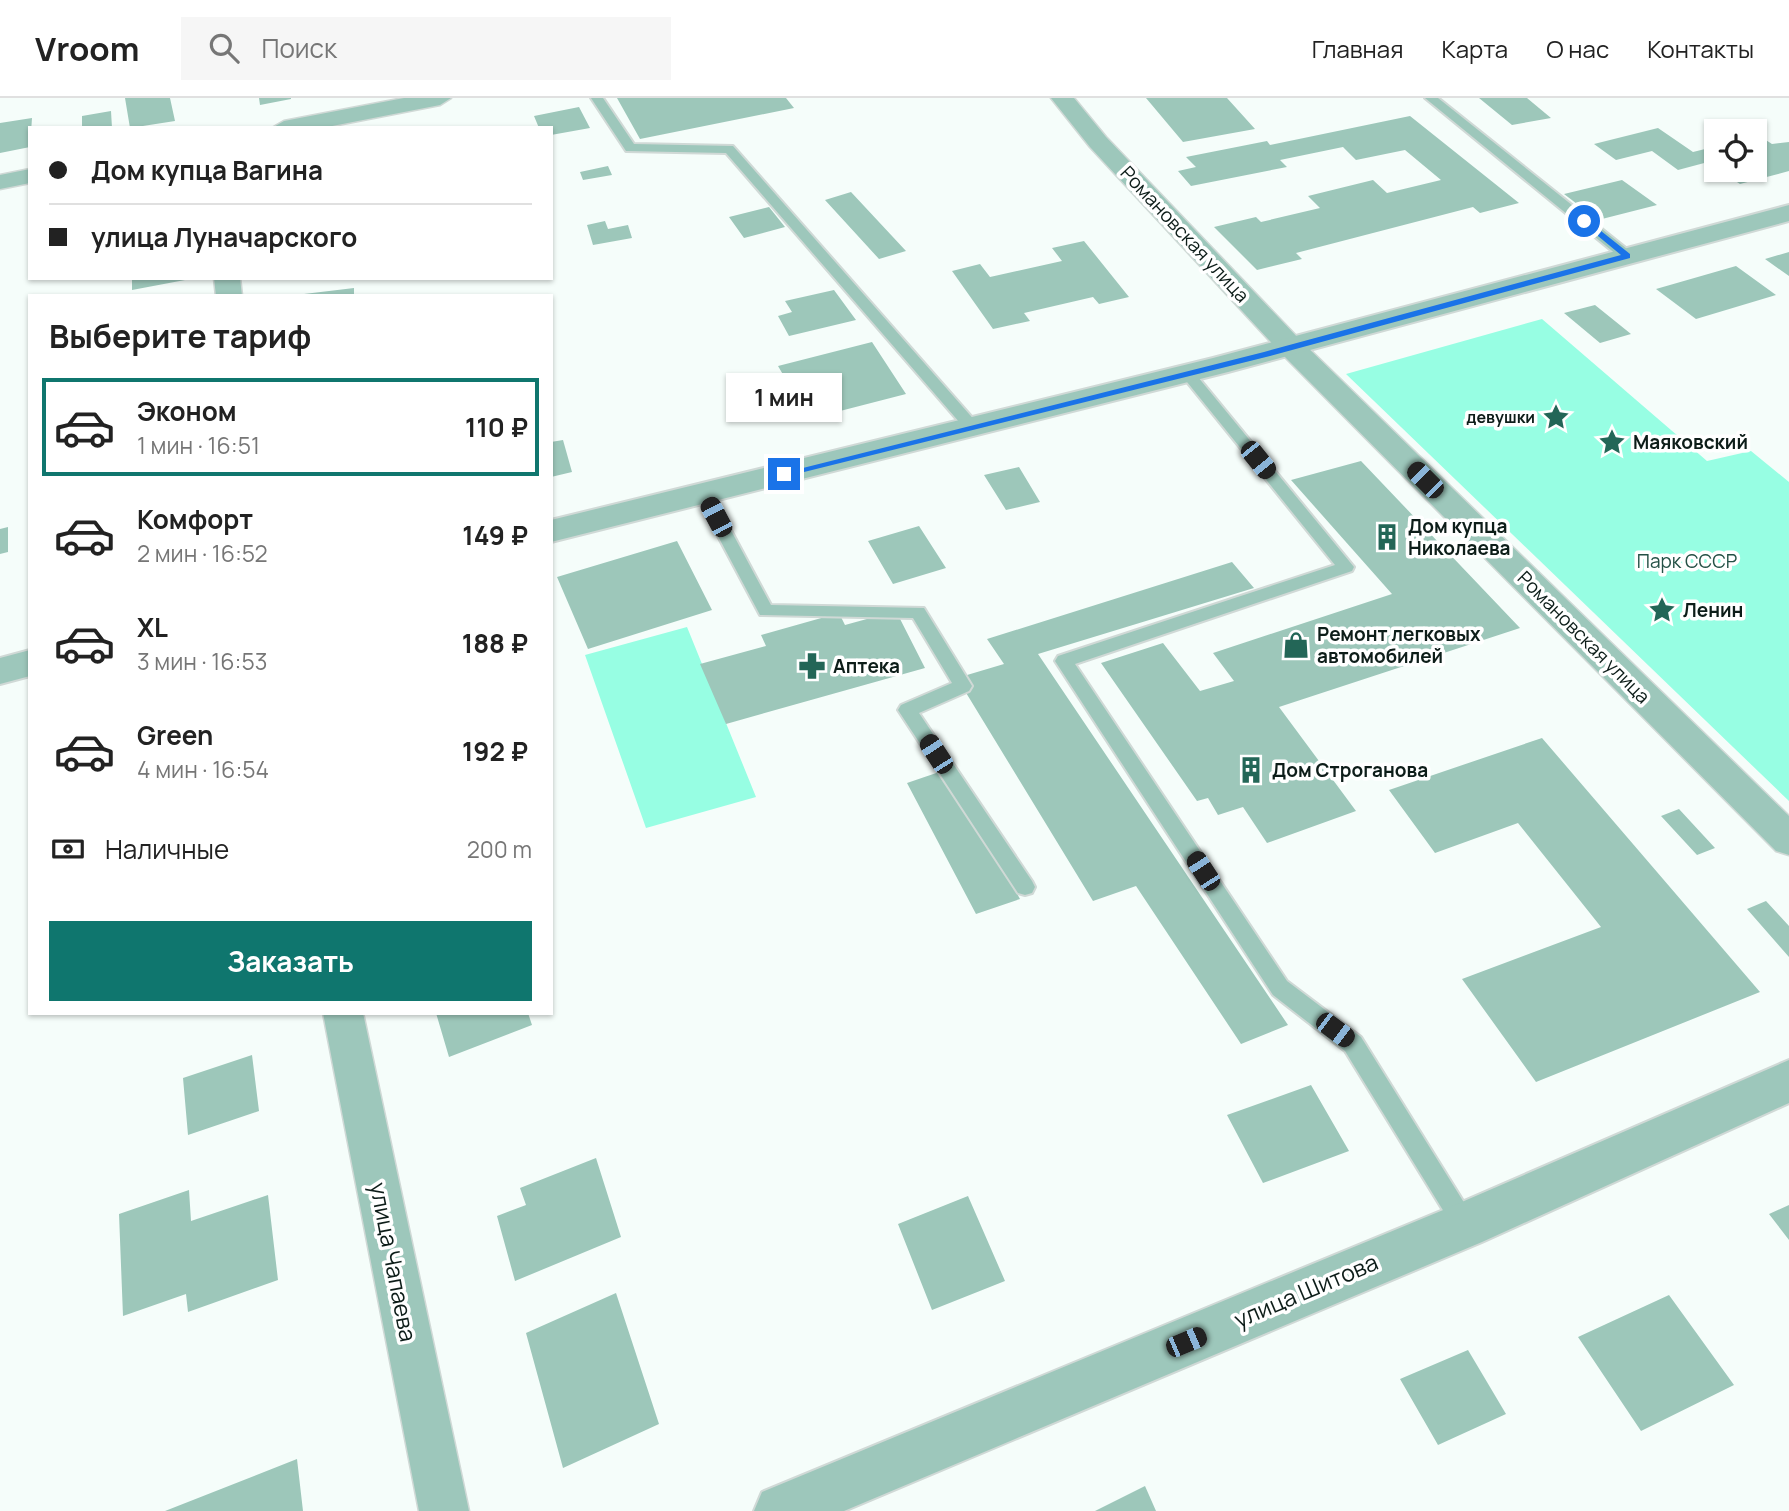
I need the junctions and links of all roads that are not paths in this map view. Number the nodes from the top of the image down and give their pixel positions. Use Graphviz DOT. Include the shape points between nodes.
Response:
graph roads {
  1 [pos="440,98"];
  2 [pos="597,98"];
  3 [pos="1062,98"];
  4 [pos="1431,98"];
  5 [pos="294,126"];
  6 [pos="28,176"];
  7 [pos="0,182"];
  8 [pos="1789,213"];
  9 [pos="1627,256"];
  10 [pos="1291,347"];
  11 [pos="1188,374"];
  12 [pos="972,427"];
  13 [pos="703,494"];
  14 [pos="553,531"];
  15 [pos="28,664"];
  16 [pos="0,671"];
  17 [pos="1789,840"];
  18 [pos="1025,887"];
  19 [pos="342,1015"];
  20 [pos="1789,1081"];
  21 [pos="1465,1225"];
  22 [pos="444,1511"];
  23 [pos="781,1511"];
  1 -- 5 [label="street"];
  2 -- 12 [label="lane" via="630,148 729,149"];
  3 -- 10 [label="street, Романовская улица"];
  4 -- 9 [label="lane"];
  6 -- 7 [label="street"];
  8 -- 9 [label="street"];
  9 -- 10 [label="street"];
  10 -- 11 [label="street"];
  10 -- 17 [label="street, Романовская улица"];
  11 -- 12 [label="street"];
  11 -- 21 [label="lane" via="1346,567 1064,661 1280,988 1353,1044"];
  12 -- 13 [label="street"];
  13 -- 14 [label="street"];
  13 -- 18 [label="lane" via="766,611 918,612 963,686 907,710"];
  15 -- 16 [label="street"];
  19 -- 22 [label="street, улица Чапаева"];
  20 -- 21 [label="street, улица Шитова"];
  21 -- 23 [label="street, улица Шитова"];
}
